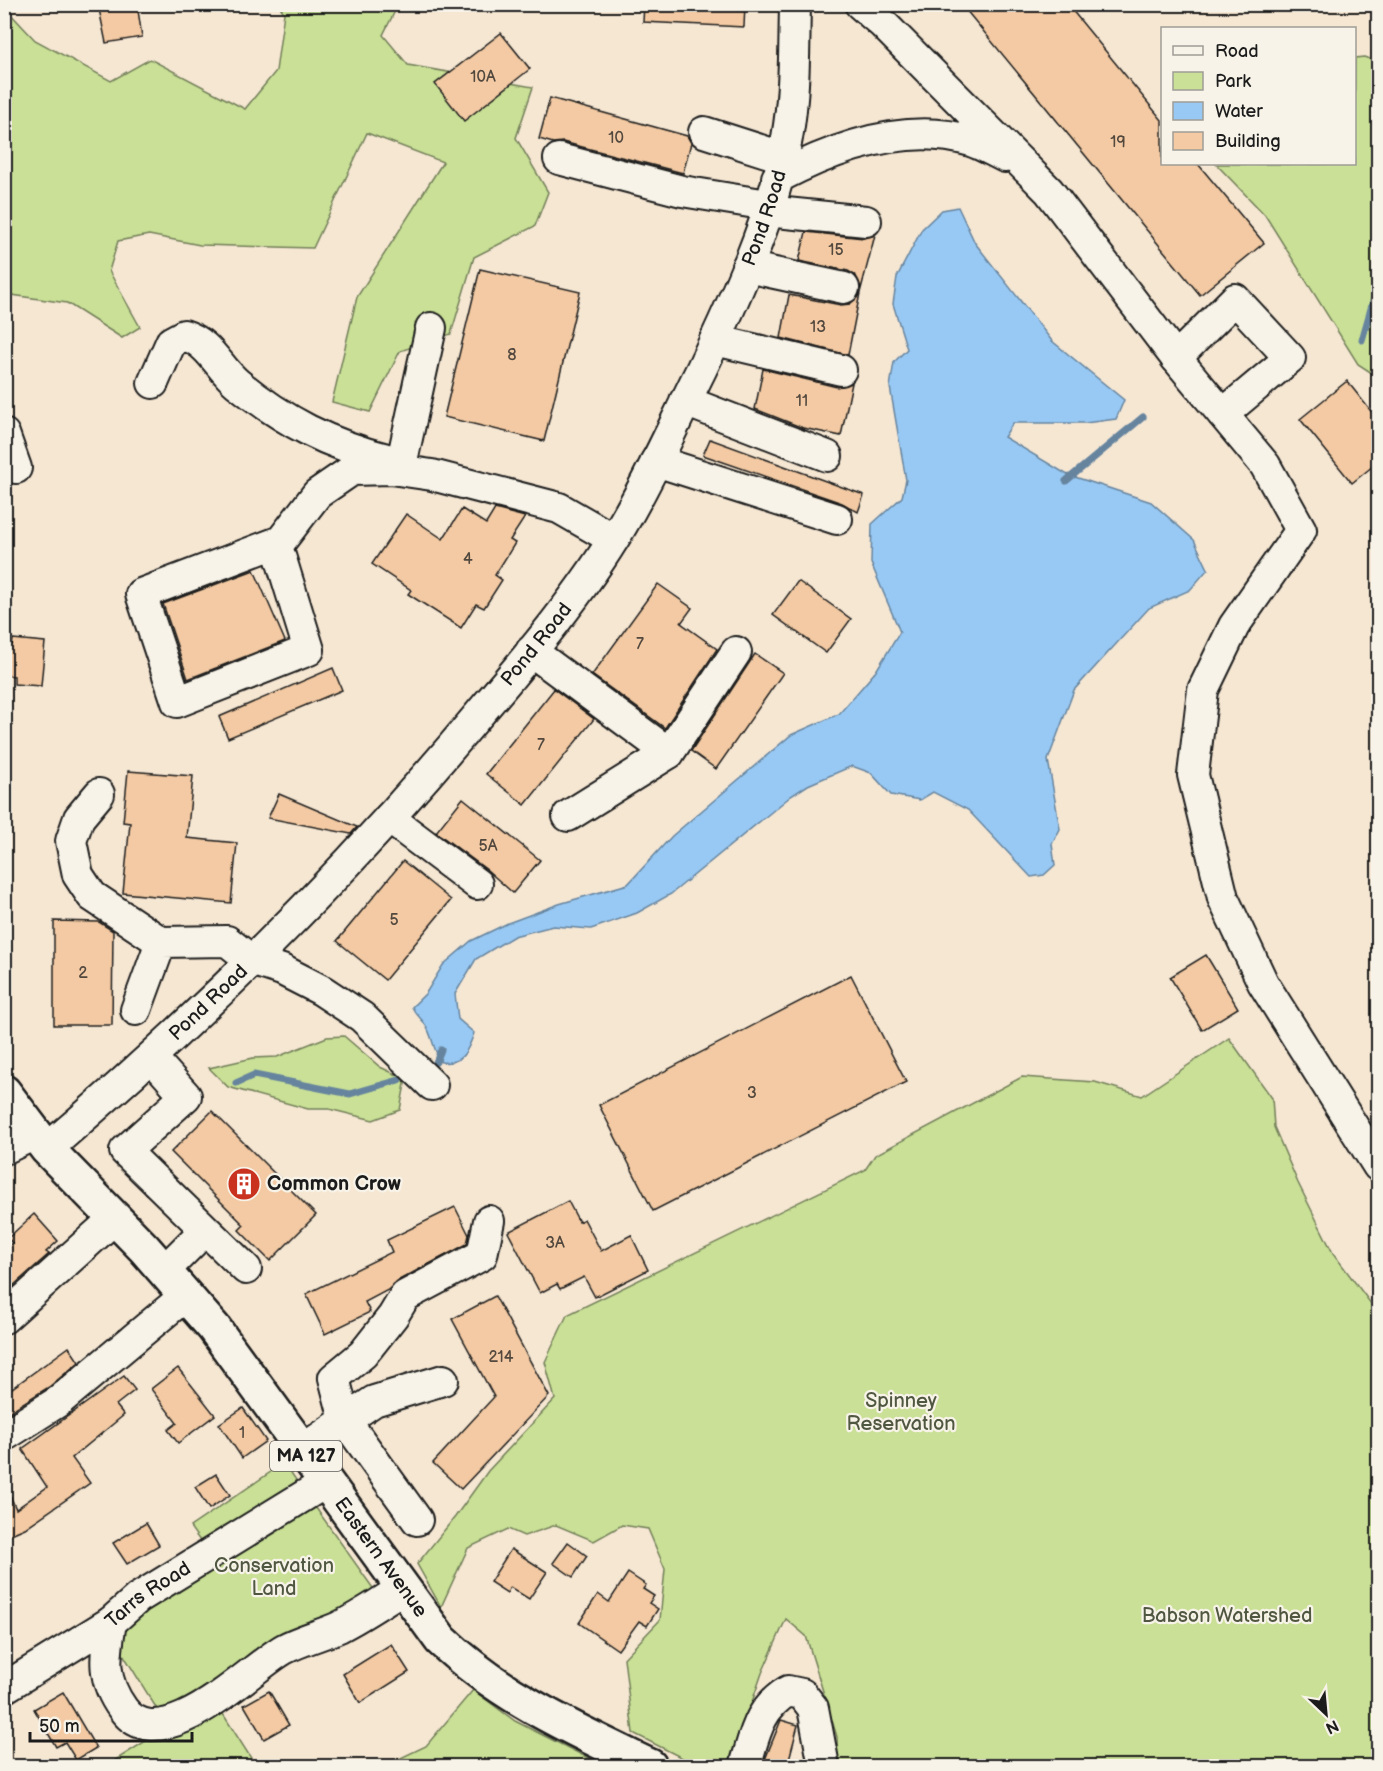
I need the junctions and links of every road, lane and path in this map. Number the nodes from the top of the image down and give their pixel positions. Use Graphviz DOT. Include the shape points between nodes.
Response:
graph roads {
  1 [pos="795,4"];
  2 [pos="860,4"];
  3 [pos="705,132"];
  4 [pos="559,159"];
  5 [pos="1020,164"];
  6 [pos="773,188"];
  7 [pos="866,221"];
  8 [pos="747,267"];
  9 [pos="844,288"];
  10 [pos="431,328"];
  11 [pos="715,340"];
  12 [pos="1176,358"];
  13 [pos="841,370"];
  14 [pos="153,383"];
  15 [pos="685,401"];
  16 [pos="1223,414"];
  17 [pos="4,434"];
  18 [pos="827,456"];
  19 [pos="656,461"];
  20 [pos="401,466"];
  21 [pos="16,468"];
  22 [pos="837,519"];
  23 [pos="613,539"];
  24 [pos="276,543"];
  25 [pos="531,651"];
  26 [pos="736,652"];
  27 [pos="669,753"];
  28 [pos="99,794"];
  29 [pos="568,816"];
  30 [pos="389,818"];
  31 [pos="477,884"];
  32 [pos="161,942"];
  33 [pos="250,960"];
  34 [pos="136,1010"];
  35 [pos="152,1058"];
  36 [pos="432,1085"];
  37 [pos="7,1100"];
  38 [pos="41,1142"];
  39 [pos="4,1149"];
  40 [pos="1378,1166"];
  41 [pos="114,1218"];
  42 [pos="489,1221"];
  43 [pos="204,1231"];
  44 [pos="246,1269"];
  45 [pos="164,1271"];
  46 [pos="185,1296"];
  47 [pos="4,1318"];
  48 [pos="443,1380"];
  49 [pos="345,1420"];
  50 [pos="4,1436"];
  51 [pos="302,1450"];
  52 [pos="325,1483"];
  53 [pos="417,1520"];
  54 [pos="402,1589"];
  55 [pos="111,1622"];
  56 [pos="4,1688"];
  57 [pos="746,1763"];
  58 [pos="650,1767"];
  59 [pos="825,1767"];
  1 -- 6 [label="street, Pond Road" via="794,90"];
  2 -- 5 [label="street"];
  3 -- 6 [label="street"];
  4 -- 6 [label="street" via="682,191"];
  5 -- 6 [label="street" via="971,141 919,134 866,142 809,161"];
  5 -- 12 [label="street" via="1049,191"];
  6 -- 7 [label="street"];
  6 -- 8 [label="street, Pond Road"];
  8 -- 9 [label="street"];
  8 -- 11 [label="street, Pond Road"];
  10 -- 20 [label="street"];
  11 -- 13 [label="street"];
  11 -- 15 [label="street, Pond Road"];
  12 -- 16 [label="street"];
  12 -- 16 [label="street" via="1235,299 1290,358"];
  14 -- 20 [label="street" via="171,342 184,335 210,351 235,381 279,415 344,448"];
  15 -- 18 [label="street"];
  15 -- 19 [label="street, Pond Road"];
  16 -- 40 [label="street" via="1265,465 1301,530 1234,626 1203,690 1193,775 1222,898 1263,983"];
  17 -- 21 [label="street"];
  19 -- 22 [label="street"];
  19 -- 23 [label="street, Pond Road"];
  20 -- 23 [label="street" via="559,508"];
  20 -- 24 [label="street" via="352,470 317,494"];
  23 -- 25 [label="street, Pond Road"];
  24 -- 24 [label="street" via="141,594 177,702 309,650"];
  25 -- 27 [label="street"];
  25 -- 30 [label="street, Pond Road"];
  26 -- 27 [label="street"];
  27 -- 29 [label="street"];
  28 -- 32 [label="street" via="79,818 71,840 78,874 92,896"];
  30 -- 31 [label="street"];
  30 -- 33 [label="street, Pond Road"];
  32 -- 33 [label="street" via="227,941"];
  32 -- 34 [label="street"];
  33 -- 35 [label="street, Pond Road"];
  33 -- 36 [label="street" via="292,975 362,1017"];
  35 -- 38 [label="street, Pond Road"];
  35 -- 43 [label="street" via="186,1096 125,1151"];
  37 -- 38 [label="main road, Eastern Avenue / MA 127"];
  38 -- 39 [label="street, Pond Road"];
  38 -- 41 [label="main road, Eastern Avenue / MA 127"];
  41 -- 45 [label="main road, Eastern Avenue / MA 127"];
  41 -- 47 [label="street"];
  42 -- 49 [label="street" via="482,1255 405,1296 363,1354 334,1378"];
  43 -- 44 [label="street"];
  43 -- 45 [label="street"];
  45 -- 46 [label="main road, Eastern Avenue / MA 127"];
  46 -- 50 [label="street" via="59,1401"];
  46 -- 51 [label="main road, Eastern Avenue / MA 127" via="214,1328"];
  48 -- 49 [label="street" via="374,1401"];
  49 -- 51 [label="street"];
  49 -- 53 [label="street"];
  51 -- 52 [label="main road, Eastern Avenue / MA 127"];
  52 -- 54 [label="main road, Eastern Avenue / MA 127"];
  52 -- 55 [label="street, Tarrs Road" via="138,1598"];
  54 -- 55 [label="street" via="338,1628 284,1649 195,1713 170,1722 144,1724 127,1714 114,1697 106,1675"];
  54 -- 58 [label="main road, Eastern Avenue / MA 127" via="441,1640 497,1686"];
  55 -- 56 [label="street, Tarrs Road"];
  57 -- 59 [label="street" via="763,1712 788,1691 802,1694 813,1708"];
}
